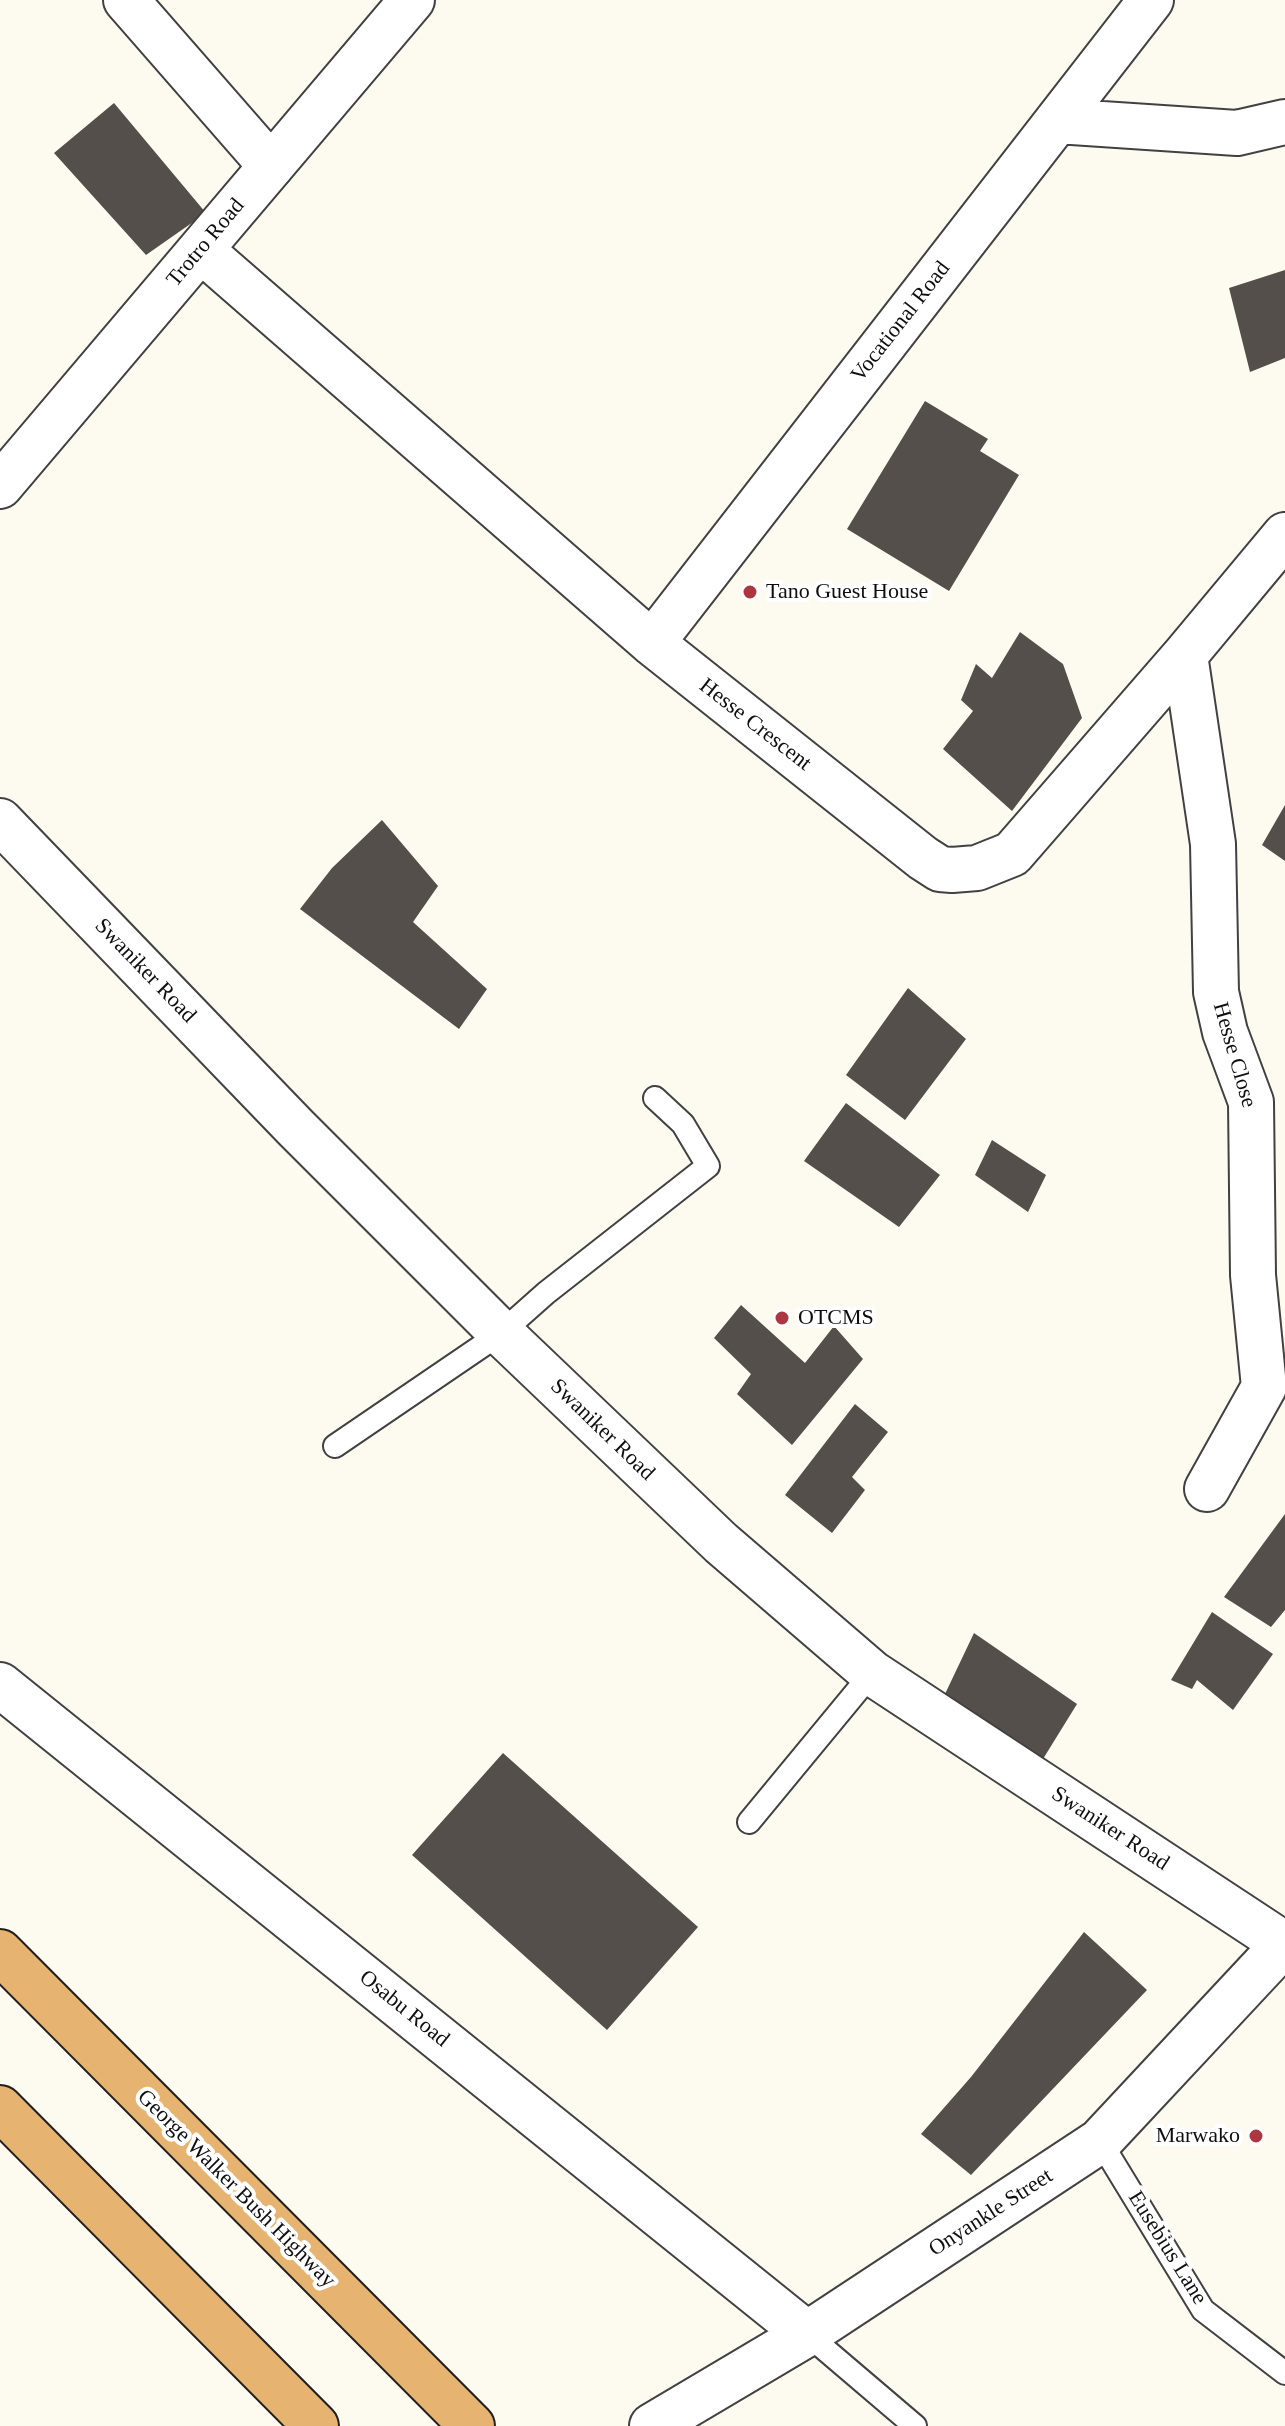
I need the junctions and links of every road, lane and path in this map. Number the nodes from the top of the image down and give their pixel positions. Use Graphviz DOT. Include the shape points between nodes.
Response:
graph roads {
  1 [pos="126,0"];
  2 [pos="412,0"];
  3 [pos="1151,0"];
  4 [pos="1057,121"];
  5 [pos="1285,122"];
  6 [pos="271,166"];
  7 [pos="201,250"];
  8 [pos="0,486"];
  9 [pos="1285,535"];
  10 [pos="652,643"];
  11 [pos="1185,655"];
  12 [pos="0,821"];
  13 [pos="655,1098"];
  14 [pos="501,1333"];
  15 [pos="335,1446"];
  16 [pos="1207,1489"];
  17 [pos="872,1673"];
  18 [pos="0,1685"];
  19 [pos="749,1822"];
  20 [pos="1284,1943"];
  21 [pos="0,1952"];
  22 [pos="0,2108"];
  23 [pos="1100,2141"];
  24 [pos="807,2334"];
  25 [pos="1285,2373"];
  26 [pos="316,2426"];
  27 [pos="472,2426"];
  28 [pos="652,2426"];
  29 [pos="915,2426"];
  1 -- 6 [label="street"];
  2 -- 6 [label="street, Trotro Road"];
  3 -- 4 [label="street, Vocational Road"];
  4 -- 5 [label="street" via="1237,133"];
  4 -- 10 [label="street, Vocational Road"];
  6 -- 7 [label="street, Trotro Road"];
  7 -- 8 [label="street, Trotro Road"];
  7 -- 10 [label="street, Hesse Crescent"];
  9 -- 11 [label="street, Hesse Crescent"];
  10 -- 11 [label="street, Hesse Crescent" via="923,858 952,870 977,868 1012,854"];
  11 -- 16 [label="street, Hesse Close" via="1213,844 1216,992 1251,1102 1253,1275 1264,1387"];
  12 -- 14 [label="street, Swaniker Road"];
  13 -- 14 [label="lane" via="683,1124 708,1166"];
  14 -- 15 [label="lane"];
  14 -- 17 [label="street, Swaniker Road" via="721,1543"];
  17 -- 19 [label="lane"];
  17 -- 20 [label="street, Swaniker Road"];
  18 -- 24 [label="street, Osabu Road"];
  20 -- 23 [label="street, Onyankle Street"];
  21 -- 27 [label="highway, George Walker Bush Highway"];
  22 -- 26 [label="highway"];
  23 -- 24 [label="street, Onyankle Street"];
  23 -- 25 [label="lane, Eusebius Lane" via="1203,2310"];
  24 -- 28 [label="street, Onyankle Street"];
  24 -- 29 [label="lane"];
}
